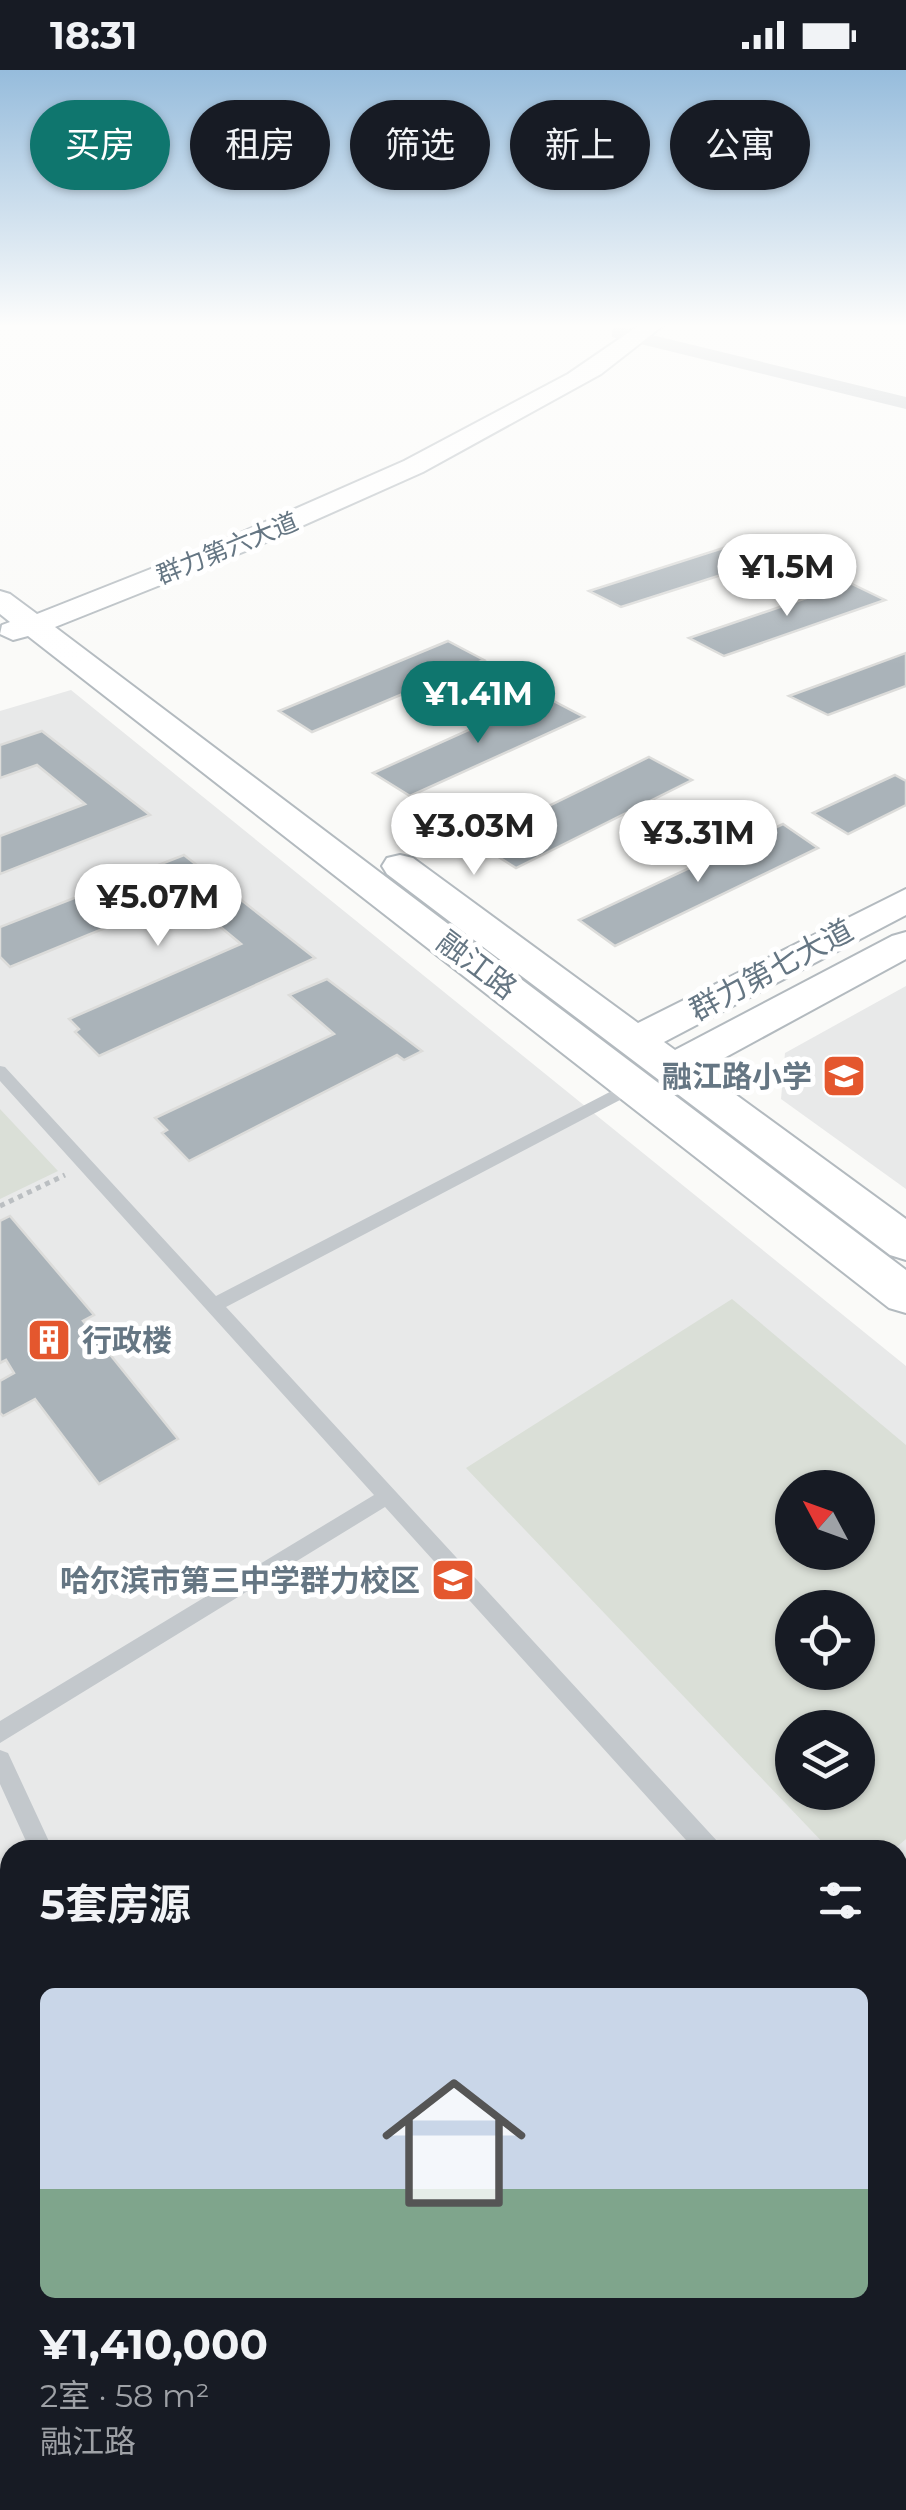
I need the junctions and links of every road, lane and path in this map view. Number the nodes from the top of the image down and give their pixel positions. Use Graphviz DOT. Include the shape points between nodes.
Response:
graph roads {
  1 [pos="466,438"];
  2 [pos="0,572"];
  3 [pos="23,616"];
  4 [pos="906,900"];
  5 [pos="906,944"];
  6 [pos="637,1040"];
  7 [pos="675,1067"];
  8 [pos="0,1071"];
  9 [pos="635,1086"];
  10 [pos="86,1165"];
  11 [pos="0,1206"];
  12 [pos="906,1244"];
  13 [pos="906,1295"];
  14 [pos="212,1306"];
  15 [pos="386,1497"];
  16 [pos="0,1734"];
  17 [pos="0,1760"];
  18 [pos="37,1840"];
  19 [pos="701,1840"];
  1 -- 3 [label="main road, 群力第六大道" via="390,478"];
  2 -- 3 [label="main road, 融江路"];
  3 -- 6 [label="main road, 融江路"];
  3 -- 9 [label="main road, 融江路"];
  4 -- 6 [label="main road, 群力第七大道"];
  5 -- 7 [label="main road, 群力第七大道"];
  6 -- 7 [label="main road, 融江路"];
  7 -- 12 [label="main road, 融江路"];
  8 -- 10 [label="lane"];
  9 -- 13 [label="main road, 融江路"];
  9 -- 14 [label="lane"];
  10 -- 11 [label="path"];
  10 -- 14 [label="lane"];
  14 -- 15 [label="lane"];
  15 -- 16 [label="lane"];
  15 -- 19 [label="lane"];
  17 -- 18 [label="lane"];
}
